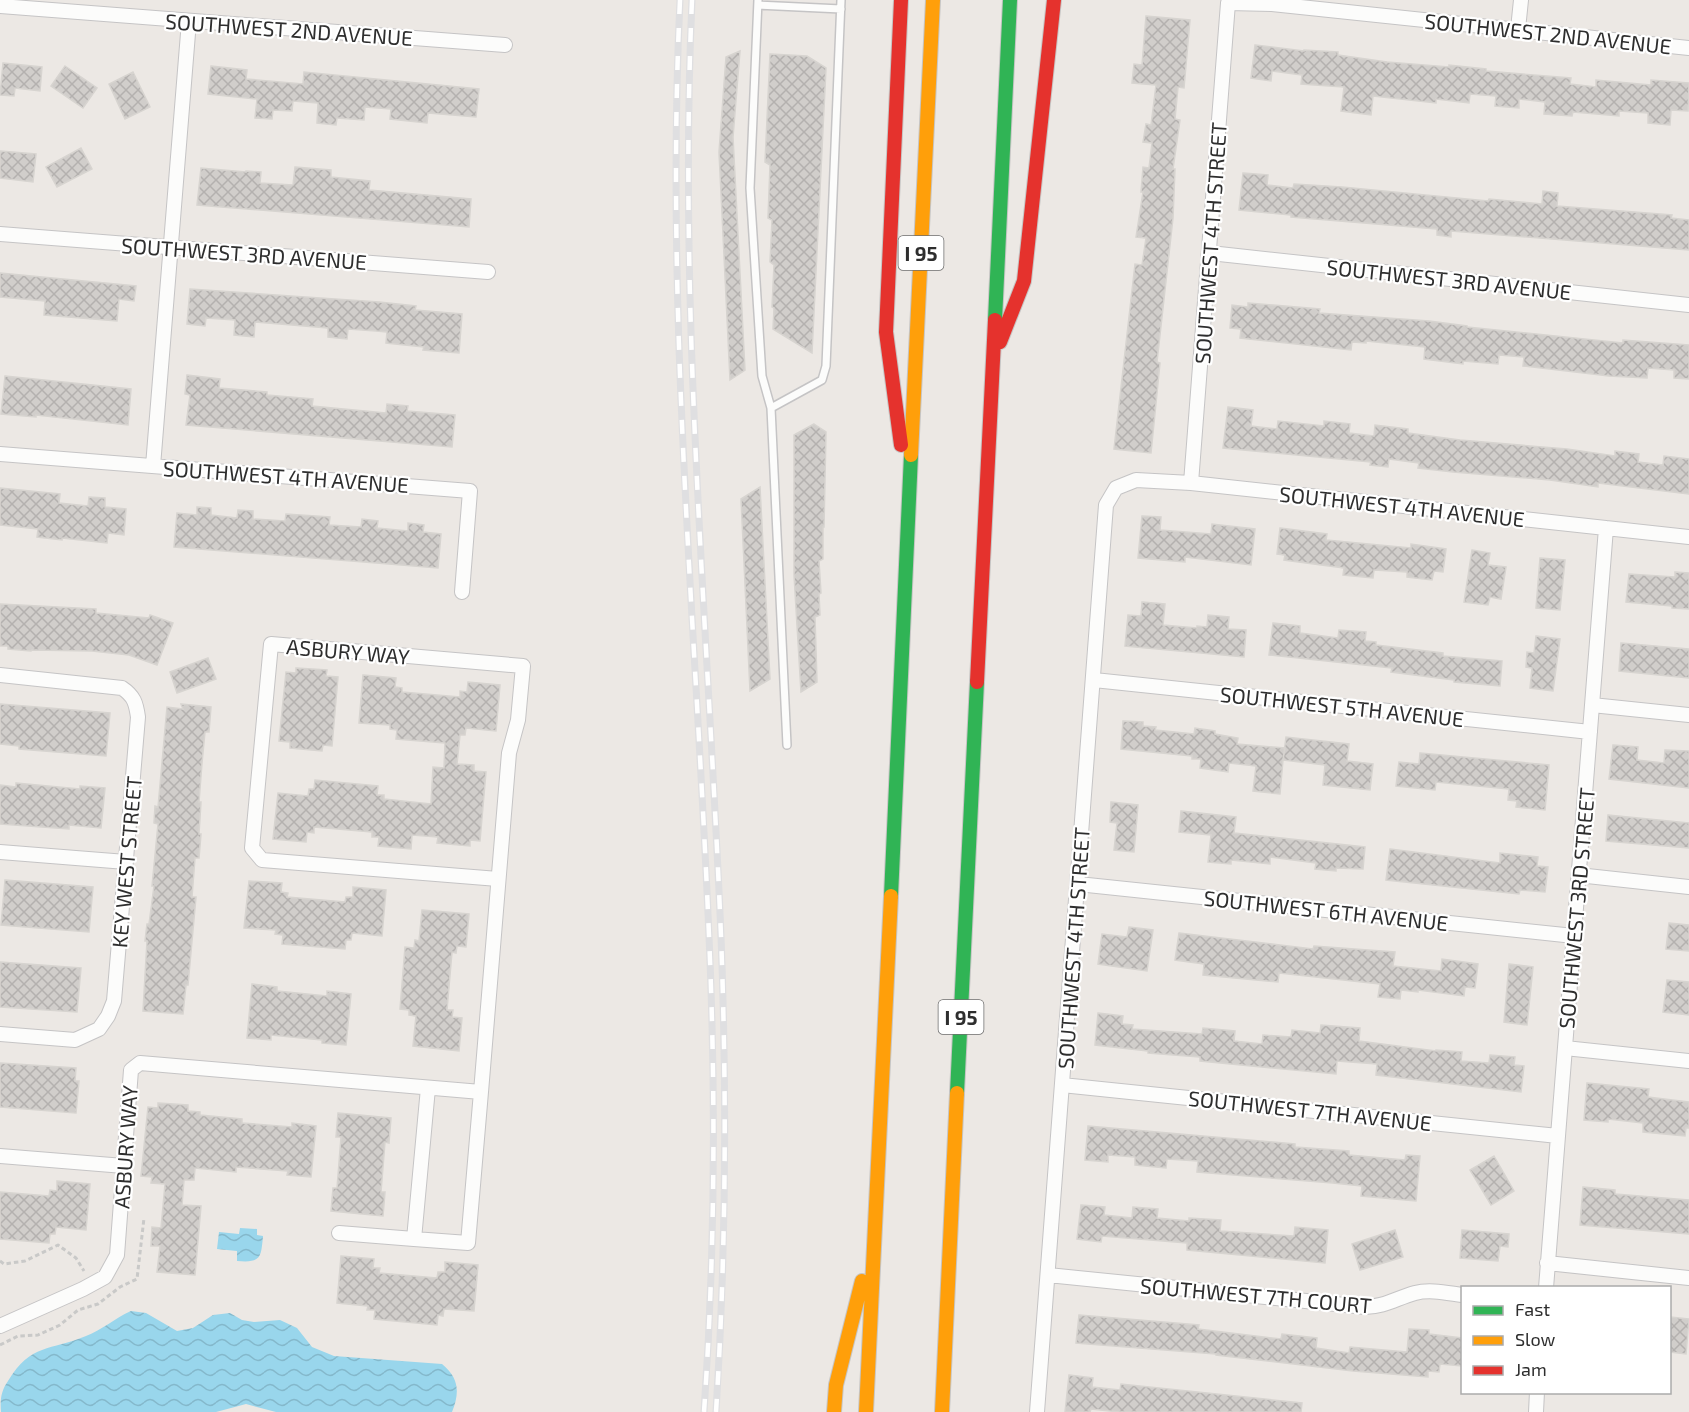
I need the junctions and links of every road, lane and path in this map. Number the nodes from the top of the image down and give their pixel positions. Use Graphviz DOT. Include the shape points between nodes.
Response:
graph roads {
  1 [pos="841,0"];
  2 [pos="901,0"];
  3 [pos="933,0"];
  4 [pos="1010,0"];
  5 [pos="1054,0"];
  6 [pos="1521,0"];
  7 [pos="758,2"];
  8 [pos="1272,2"];
  9 [pos="1228,3"];
  10 [pos="0,6"];
  11 [pos="841,9"];
  12 [pos="189,21"];
  13 [pos="1518,29"];
  14 [pos="505,45"];
  15 [pos="1689,48"];
  16 [pos="0,234"];
  17 [pos="171,247"];
  18 [pos="1210,253"];
  19 [pos="488,272"];
  20 [pos="1689,305"];
  21 [pos="993,361"];
  22 [pos="771,408"];
  23 [pos="0,454"];
  24 [pos="153,465"];
  25 [pos="1191,483"];
  26 [pos="1116,488"];
  27 [pos="909,507"];
  28 [pos="1606,528"];
  29 [pos="1689,537"];
  30 [pos="462,592"];
  31 [pos="0,675"];
  32 [pos="1094,680"];
  33 [pos="1592,705"];
  34 [pos="1689,715"];
  35 [pos="1590,732"];
  36 [pos="787,745"];
  37 [pos="0,852"];
  38 [pos="126,862"];
  39 [pos="1578,876"];
  40 [pos="498,879"];
  41 [pos="1078,884"];
  42 [pos="1689,886"];
  43 [pos="1574,936"];
  44 [pos="0,1034"];
  45 [pos="1565,1048"];
  46 [pos="1689,1061"];
  47 [pos="1062,1085"];
  48 [pos="428,1088"];
  49 [pos="481,1092"];
  50 [pos="1558,1136"];
  51 [pos="0,1156"];
  52 [pos="124,1166"];
  53 [pos="875,1230"];
  54 [pos="339,1233"];
  55 [pos="414,1239"];
  56 [pos="0,1261"];
  57 [pos="1547,1263"];
  58 [pos="1048,1275"];
  59 [pos="88,1278"];
  60 [pos="1689,1278"];
  61 [pos="1546,1286"];
  62 [pos="1461,1295"];
  63 [pos="0,1326"];
  64 [pos="1538,1394"];
  65 [pos="834,1412"];
  66 [pos="866,1412"];
  67 [pos="942,1412"];
  68 [pos="1037,1412"];
  69 [pos="1536,1412"];
  1 -- 11 [label="lane"];
  2 -- 27 [label="highway" via="886,332"];
  3 -- 27 [label="highway, I 95"];
  4 -- 21 [label="highway, I 95"];
  5 -- 21 [label="highway" via="1024,281"];
  6 -- 13 [label="street"];
  7 -- 11 [label="lane"];
  7 -- 22 [label="lane" via="750,188 762,376"];
  8 -- 9 [label="street, SOUTHWEST 2ND AVENUE"];
  8 -- 13 [label="street, SOUTHWEST 2ND AVENUE"];
  9 -- 18 [label="street, SOUTHWEST 4TH STREET"];
  10 -- 12 [label="street, SOUTHWEST 2ND AVENUE"];
  11 -- 22 [label="lane" via="826,366 822,380"];
  12 -- 14 [label="street, SOUTHWEST 2ND AVENUE"];
  12 -- 17 [label="street"];
  13 -- 15 [label="street, SOUTHWEST 2ND AVENUE"];
  16 -- 17 [label="street, SOUTHWEST 3RD AVENUE"];
  17 -- 19 [label="street, SOUTHWEST 3RD AVENUE"];
  17 -- 24 [label="street"];
  18 -- 20 [label="street, SOUTHWEST 3RD AVENUE"];
  18 -- 25 [label="street, SOUTHWEST 4TH STREET"];
  21 -- 67 [label="highway, I 95"];
  22 -- 36 [label="lane"];
  23 -- 24 [label="street, SOUTHWEST 4TH AVENUE"];
  24 -- 30 [label="street, SOUTHWEST 4TH AVENUE" via="471,490"];
  25 -- 26 [label="street, SOUTHWEST 4TH AVENUE" via="1136,480"];
  25 -- 28 [label="street, SOUTHWEST 4TH AVENUE"];
  26 -- 32 [label="street, SOUTHWEST 4TH STREET" via="1106,505"];
  27 -- 53 [label="highway, I 95"];
  28 -- 29 [label="street, SOUTHWEST 4TH AVENUE"];
  28 -- 33 [label="street, SOUTHWEST 3RD STREET"];
  31 -- 38 [label="street, KEY WEST STREET" via="99,684 130,693 138,717"];
  32 -- 35 [label="street, SOUTHWEST 5TH AVENUE"];
  32 -- 41 [label="street, SOUTHWEST 4TH STREET"];
  33 -- 34 [label="street"];
  33 -- 35 [label="street, SOUTHWEST 3RD STREET"];
  35 -- 39 [label="street, SOUTHWEST 3RD STREET"];
  37 -- 38 [label="street"];
  38 -- 44 [label="street, KEY WEST STREET" via="114,1001 99,1029 75,1040"];
  39 -- 42 [label="street"];
  39 -- 43 [label="street, SOUTHWEST 3RD STREET"];
  40 -- 40 [label="street, ASBURY WAY" via="262,860 252,848 271,644 523,666 518,720 509,753"];
  40 -- 49 [label="street, ASBURY WAY"];
  41 -- 43 [label="street, SOUTHWEST 6TH AVENUE"];
  41 -- 47 [label="street, SOUTHWEST 4TH STREET"];
  43 -- 45 [label="street, SOUTHWEST 3RD STREET"];
  45 -- 46 [label="street"];
  45 -- 50 [label="street, SOUTHWEST 3RD STREET"];
  47 -- 50 [label="street, SOUTHWEST 7TH AVENUE"];
  47 -- 58 [label="street, SOUTHWEST 4TH STREET"];
  48 -- 49 [label="street, ASBURY WAY"];
  48 -- 52 [label="street, ASBURY WAY" via="140,1063 131,1070"];
  48 -- 55 [label="street"];
  49 -- 55 [label="street" via="468,1243"];
  50 -- 57 [label="street, SOUTHWEST 3RD STREET"];
  51 -- 52 [label="street"];
  52 -- 63 [label="street, ASBURY WAY" via="117,1255 105,1277"];
  53 -- 65 [label="highway" via="836,1385"];
  53 -- 66 [label="highway, I 95"];
  54 -- 55 [label="street"];
  56 -- 59 [label="path" via="25,1261 58,1245 76,1258"];
  57 -- 60 [label="street"];
  57 -- 61 [label="street, SOUTHWEST 3RD STREET"];
  58 -- 62 [label="street, SOUTHWEST 7TH COURT" via="1365,1307 1378,1307 1416,1293"];
  58 -- 68 [label="street, SOUTHWEST 4TH STREET"];
  64 -- 69 [label="street"];
}
